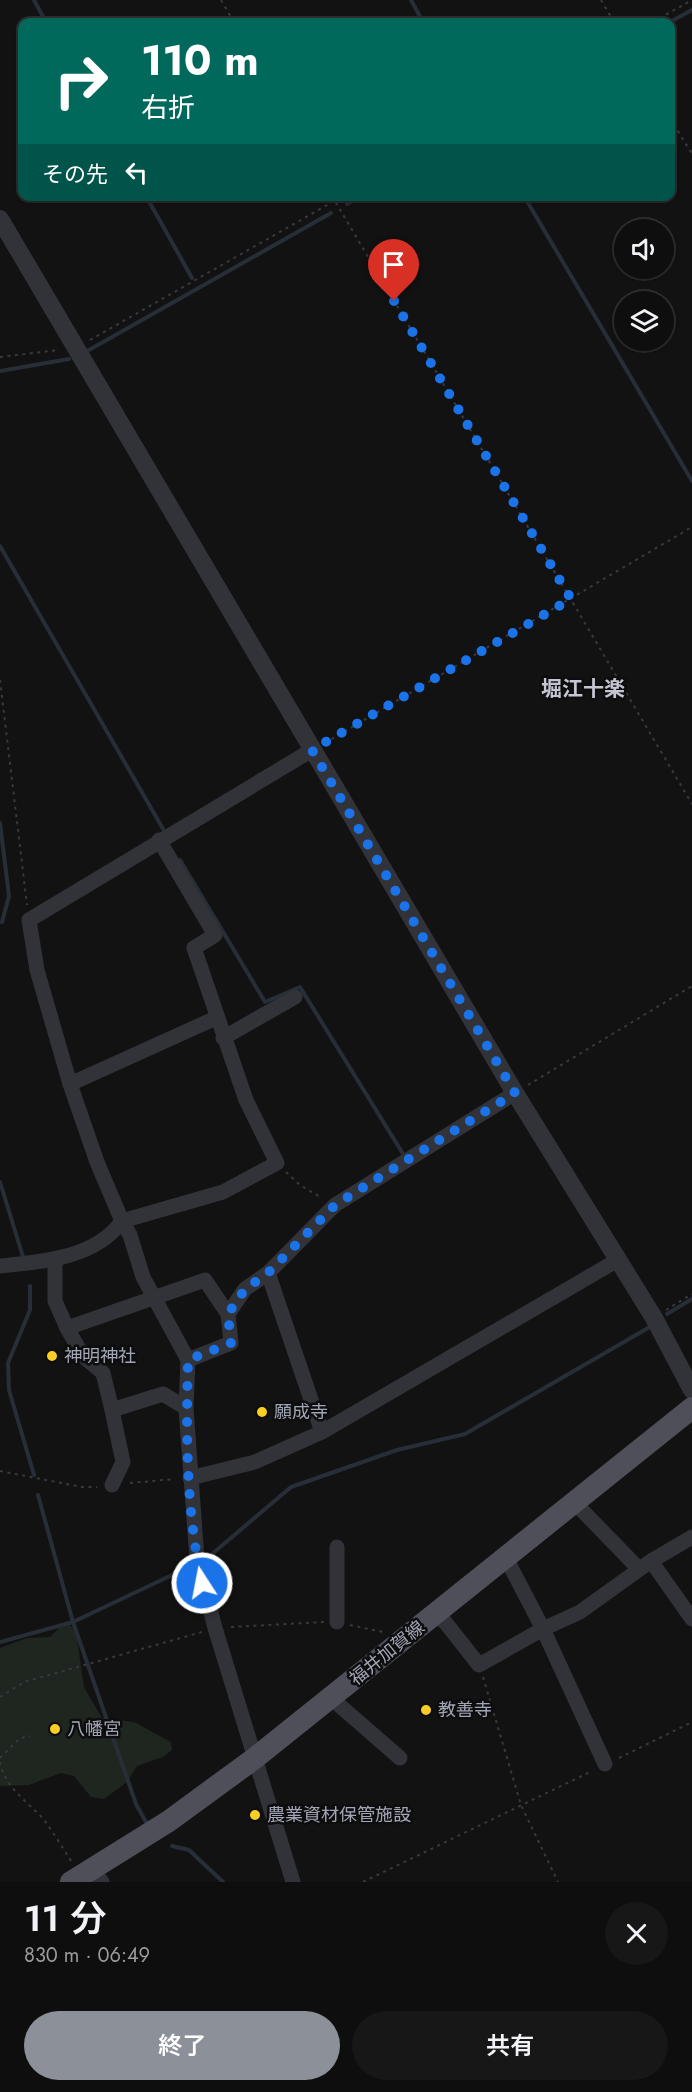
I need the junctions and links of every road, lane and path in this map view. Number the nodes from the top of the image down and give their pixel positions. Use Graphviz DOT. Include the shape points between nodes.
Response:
graph roads {
  1 [pos="221,0"];
  2 [pos="601,0"];
  3 [pos="692,0"];
  4 [pos="232,18"];
  5 [pos="612,18"];
  6 [pos="660,18"];
  7 [pos="675,126"];
  8 [pos="692,154"];
  9 [pos="334,201"];
  10 [pos="0,219"];
  11 [pos="75,349"];
  12 [pos="0,357"];
  13 [pos="692,527"];
  14 [pos="571,599"];
  15 [pos="0,680"];
  16 [pos="312,750"];
  17 [pos="692,804"];
  18 [pos="159,840"];
  19 [pos="29,920"];
  20 [pos="692,986"];
  21 [pos="295,997"];
  22 [pos="216,1018"];
  23 [pos="223,1038"];
  24 [pos="70,1084"];
  25 [pos="515,1093"];
  26 [pos="277,1163"];
  27 [pos="335,1205"];
  28 [pos="122,1221"];
  29 [pos="55,1259"];
  30 [pos="616,1261"];
  31 [pos="0,1266"];
  32 [pos="268,1273"];
  33 [pos="692,1294"];
  34 [pos="156,1300"];
  35 [pos="228,1314"];
  36 [pos="654,1318"];
  37 [pos="67,1328"];
  38 [pos="188,1360"];
  39 [pos="692,1390"];
  40 [pos="186,1408"];
  41 [pos="692,1408"];
  42 [pos="112,1410"];
  43 [pos="322,1432"];
  44 [pos="0,1471"];
  45 [pos="190,1478"];
  46 [pos="112,1485"];
  47 [pos="574,1502"];
  48 [pos="692,1537"];
  49 [pos="337,1547"];
  50 [pos="506,1558"];
  51 [pos="645,1565"];
  52 [pos="435,1615"];
  53 [pos="692,1619"];
  54 [pos="337,1622"];
  55 [pos="215,1628"];
  56 [pos="543,1629"];
  57 [pos="399,1644"];
  58 [pos="479,1665"];
  59 [pos="0,1697"];
  60 [pos="331,1698"];
  61 [pos="30,1736"];
  62 [pos="255,1758"];
  63 [pos="400,1758"];
  64 [pos="0,1760"];
  65 [pos="605,1764"];
  66 [pos="521,1805"];
  67 [pos="87,1877"];
  68 [pos="293,1882"];
  69 [pos="363,1882"];
  70 [pos="558,1882"];
  1 -- 4 [label="path"];
  2 -- 5 [label="path"];
  3 -- 6 [label="path"];
  7 -- 8 [label="path"];
  9 -- 11 [label="path"];
  9 -- 14 [label="path"];
  10 -- 11 [label="street"];
  11 -- 12 [label="path"];
  11 -- 16 [label="street"];
  13 -- 14 [label="path"];
  14 -- 16 [label="path"];
  14 -- 17 [label="path"];
  15 -- 19 [label="path"];
  16 -- 18 [label="street"];
  16 -- 25 [label="street"];
  18 -- 19 [label="street"];
  18 -- 22 [label="street" via="215,935 194,948"];
  19 -- 24 [label="street" via="37,970"];
  20 -- 25 [label="path"];
  21 -- 23 [label="street"];
  22 -- 23 [label="street"];
  22 -- 24 [label="street"];
  23 -- 26 [label="street" via="246,1100"];
  24 -- 28 [label="street"];
  25 -- 27 [label="street"];
  25 -- 30 [label="street"];
  26 -- 27 [label="path" via="300,1185"];
  26 -- 28 [label="street" via="223,1192"];
  27 -- 32 [label="street"];
  28 -- 29 [label="street" via="112,1235"];
  28 -- 34 [label="street"];
  29 -- 31 [label="street"];
  29 -- 37 [label="street" via="55,1301"];
  30 -- 36 [label="street"];
  30 -- 43 [label="street"];
  32 -- 35 [label="street" via="245,1289"];
  32 -- 43 [label="street"];
  33 -- 36 [label="path"];
  34 -- 35 [label="street" via="205,1280"];
  34 -- 37 [label="street"];
  34 -- 38 [label="street"];
  35 -- 38 [label="street" via="231,1343"];
  36 -- 39 [label="street"];
  37 -- 42 [label="street" via="83,1356 103,1373"];
  38 -- 40 [label="street"];
  40 -- 42 [label="street" via="163,1394"];
  40 -- 45 [label="street"];
  41 -- 47 [label="main road, 福井加賀線"];
  42 -- 46 [label="street" via="123,1462"];
  43 -- 45 [label="street" via="255,1462"];
  44 -- 46 [label="path" via="82,1487"];
  45 -- 46 [label="path"];
  45 -- 55 [label="street" via="197,1559"];
  47 -- 50 [label="main road, 福井加賀線"];
  47 -- 51 [label="street"];
  48 -- 51 [label="street"];
  49 -- 54 [label="street"];
  50 -- 52 [label="main road, 福井加賀線"];
  50 -- 56 [label="street"];
  51 -- 53 [label="street"];
  51 -- 56 [label="street" via="580,1612"];
  52 -- 57 [label="main road, 福井加賀線"];
  52 -- 58 [label="street"];
  54 -- 55 [label="path"];
  54 -- 57 [label="path" via="387,1633"];
  55 -- 59 [label="path" via="24,1682"];
  55 -- 62 [label="street"];
  56 -- 58 [label="street"];
  56 -- 65 [label="street"];
  57 -- 60 [label="main road, 福井加賀線"];
  58 -- 66 [label="path"];
  60 -- 62 [label="main road, 福井加賀線"];
  60 -- 63 [label="street"];
  61 -- 64 [label="path" via="20,1738"];
  62 -- 67 [label="main road, 福井加賀線"];
  62 -- 68 [label="street"];
  64 -- 67 [label="path" via="2,1774"];
  66 -- 69 [label="path"];
  66 -- 70 [label="path"];
}
